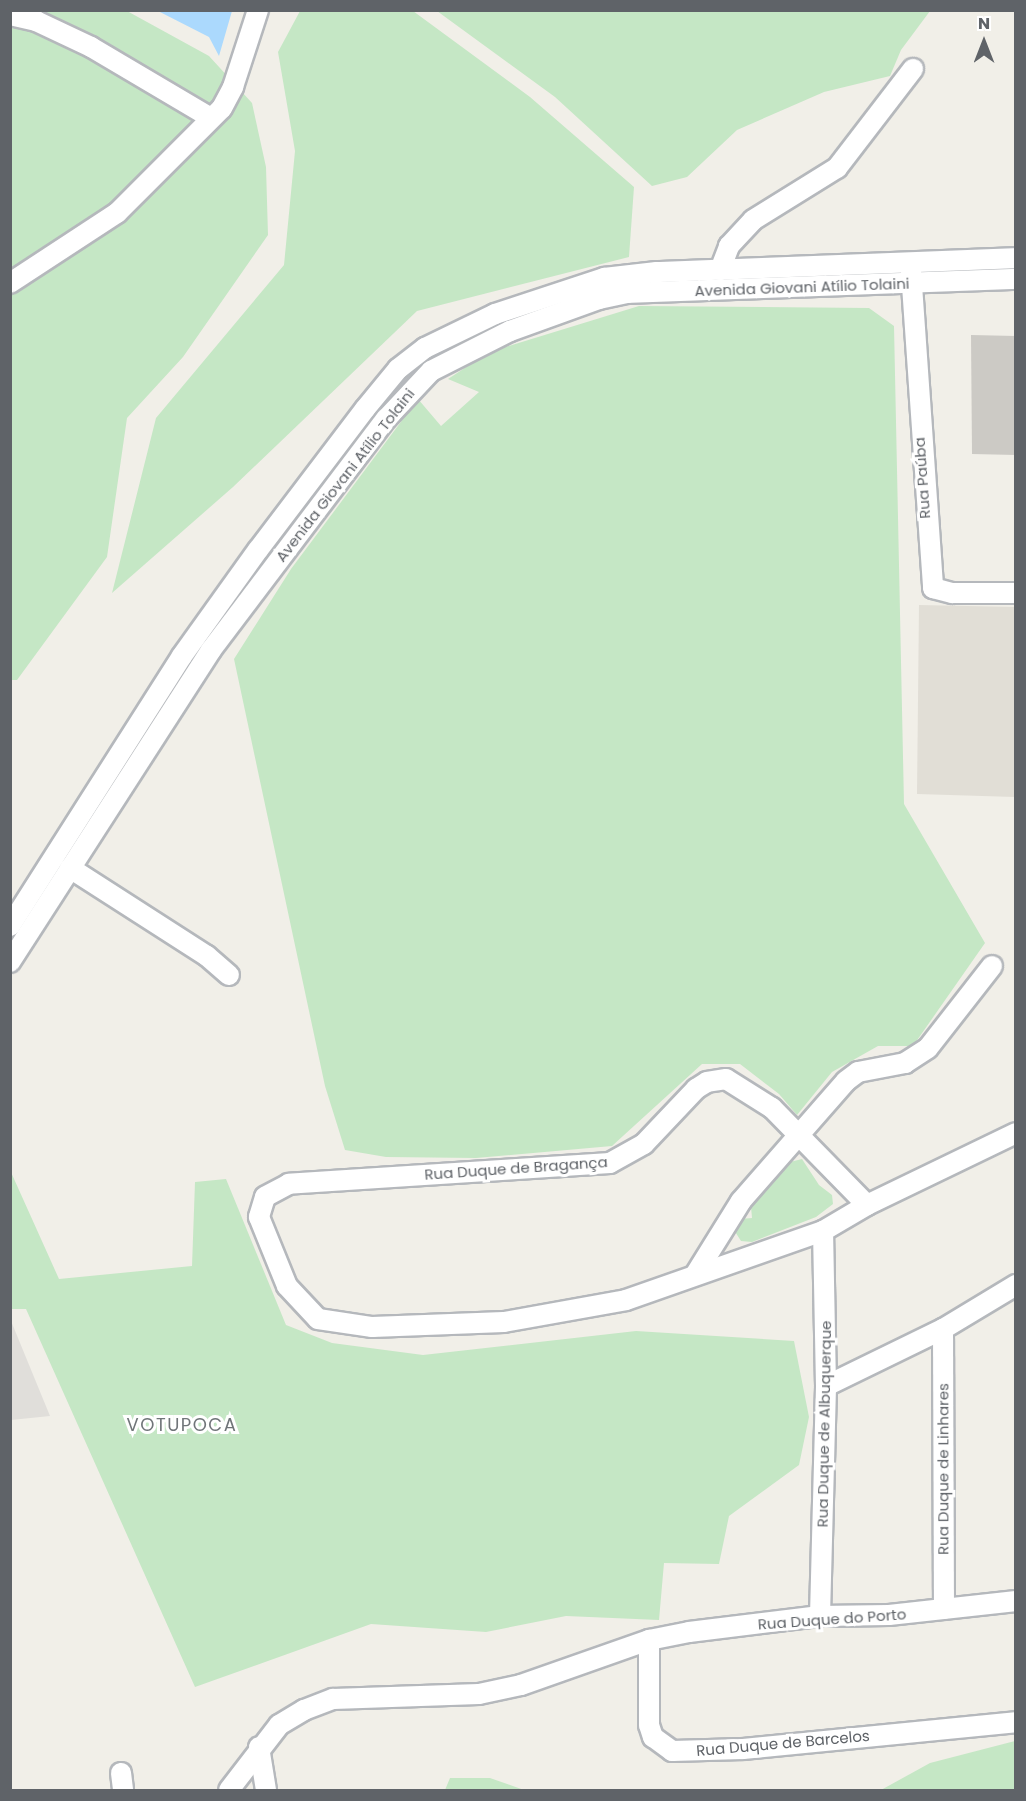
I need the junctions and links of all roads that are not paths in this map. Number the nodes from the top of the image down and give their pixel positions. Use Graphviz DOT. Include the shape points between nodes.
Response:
graph roads {
  1 [pos="258,10"];
  2 [pos="10,15"];
  3 [pos="913,69"];
  4 [pos="211,118"];
  5 [pos="1016,258"];
  6 [pos="910,262"];
  7 [pos="720,270"];
  8 [pos="1016,279"];
  9 [pos="10,283"];
  10 [pos="911,284"];
  11 [pos="1016,593"];
  12 [pos="70,868"];
  13 [pos="10,926"];
  14 [pos="10,962"];
  15 [pos="992,966"];
  16 [pos="229,975"];
  17 [pos="1016,1133"];
  18 [pos="798,1136"];
  19 [pos="867,1205"];
  20 [pos="823,1231"];
  21 [pos="695,1275"];
  22 [pos="1016,1285"];
  23 [pos="943,1329"];
  24 [pos="826,1386"];
  25 [pos="1016,1601"];
  26 [pos="944,1609"];
  27 [pos="820,1616"];
  28 [pos="649,1640"];
  29 [pos="1016,1722"];
  30 [pos="259,1747"];
  31 [pos="229,1791"];
  32 [pos="266,1791"];
  1 -- 4 [label="street" via="229,98"];
  2 -- 4 [label="street" via="36,21 91,47"];
  3 -- 7 [label="street" via="837,168 753,219 729,246"];
  4 -- 9 [label="street" via="117,213"];
  5 -- 6 [label="street, Avenida Giovani Atílio Tolaini"];
  6 -- 7 [label="street, Avenida Giovani Atílio Tolaini"];
  6 -- 10 [label="street"];
  7 -- 13 [label="street, Avenida Giovani Atílio Tolaini" via="604,278 563,290 457,329 398,369 258,550 182,656"];
  8 -- 10 [label="street, Avenida Giovani Atílio Tolaini"];
  10 -- 11 [label="street, Rua Paúba" via="933,588 952,593"];
  10 -- 12 [label="street, Avenida Giovani Atílio Tolaini" via="628,293 598,299 510,331 431,371 386,419 211,650"];
  12 -- 14 [label="street, Avenida Giovani Atílio Tolaini"];
  12 -- 16 [label="street" via="207,956"];
  15 -- 18 [label="street" via="928,1048 905,1063 858,1072"];
  17 -- 19 [label="street"];
  18 -- 19 [label="street, Rua Duque de Bragança"];
  18 -- 21 [label="street" via="741,1201"];
  18 -- 21 [label="street, Rua Duque de Bragança" via="772,1107 739,1083 715,1079 696,1089 644,1144 610,1163 289,1184 265,1197 259,1218 287,1286 318,1319 372,1327 504,1322 626,1300"];
  19 -- 20 [label="street"];
  20 -- 21 [label="street"];
  20 -- 24 [label="street, Rua Duque de Albuquerque"];
  22 -- 23 [label="street"];
  23 -- 24 [label="street"];
  23 -- 26 [label="street, Rua Duque de Linhares"];
  24 -- 27 [label="street, Rua Duque de Albuquerque"];
  25 -- 26 [label="street, Rua Duque do Porto"];
  26 -- 27 [label="street, Rua Duque do Porto"];
  27 -- 28 [label="street, Rua Duque do Porto"];
  28 -- 29 [label="street, Rua Duque de Barcelos" via="649,1725 653,1737 672,1751 743,1749"];
  28 -- 30 [label="street, Rua Duque do Porto" via="520,1685 479,1694 333,1699 279,1725"];
  30 -- 31 [label="street, Rua Duque do Porto"];
  30 -- 32 [label="street"];
}
